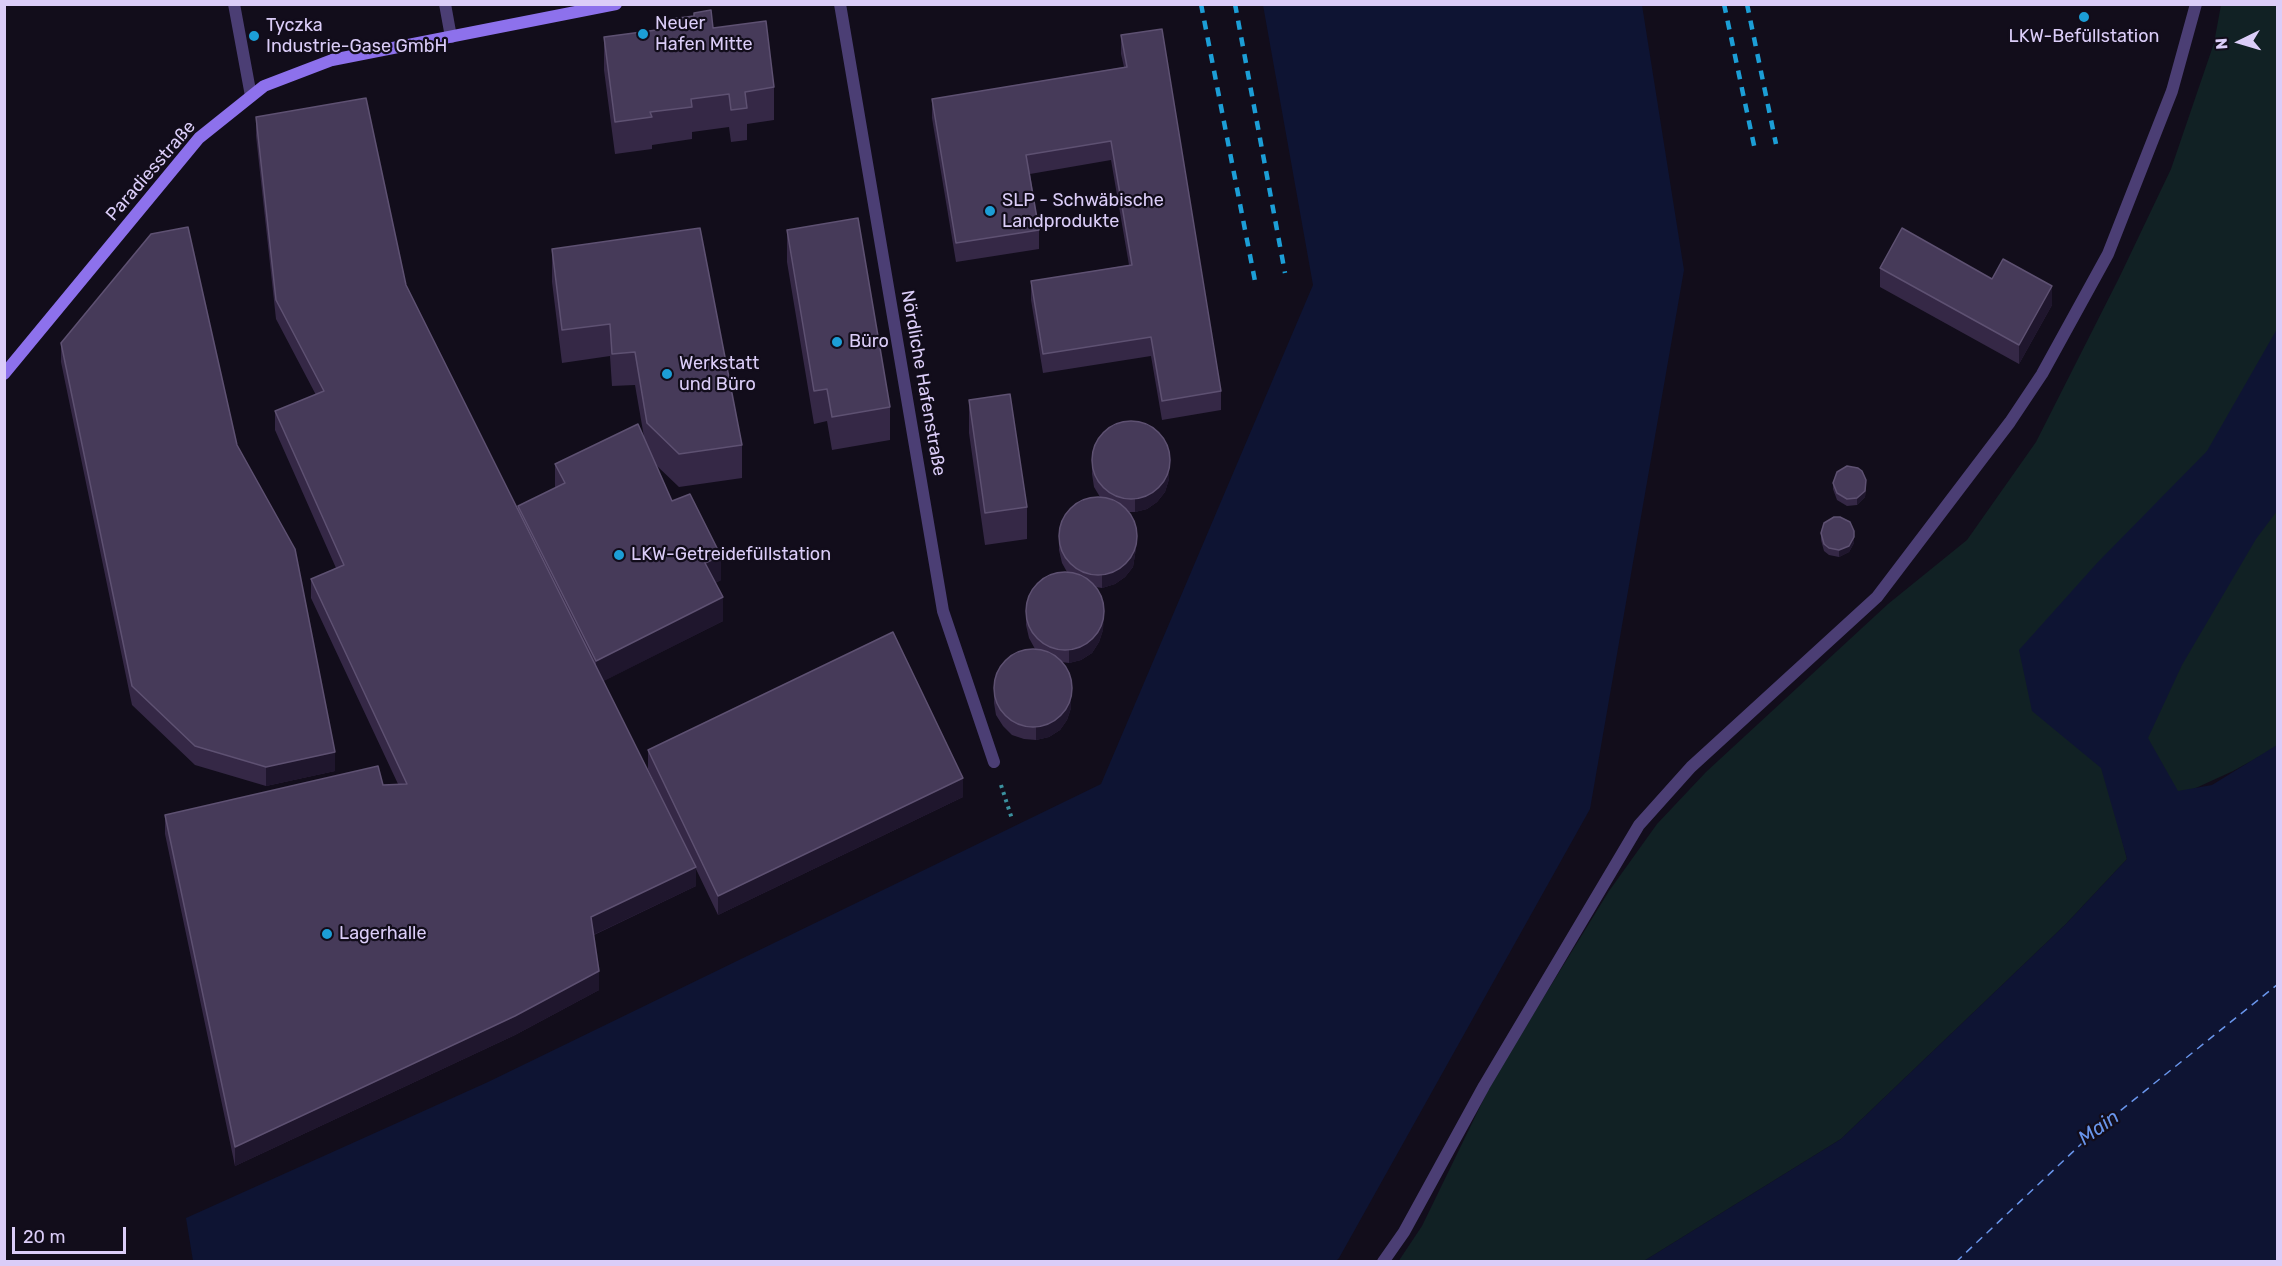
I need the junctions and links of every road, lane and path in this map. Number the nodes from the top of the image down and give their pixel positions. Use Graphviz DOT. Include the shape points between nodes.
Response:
graph roads {
  1 [pos="234,4"];
  2 [pos="445,4"];
  3 [pos="616,4"];
  4 [pos="840,4"];
  5 [pos="2196,4"];
  6 [pos="452,37"];
  7 [pos="251,96"];
  8 [pos="4,374"];
  9 [pos="994,762"];
  10 [pos="1012,819"];
  11 [pos="1383,1262"];
  1 -- 7 [label="street"];
  2 -- 6 [label="street"];
  3 -- 6 [label="street, Paradiesstraße"];
  4 -- 9 [label="street, Nördliche Hafenstraße" via="943,611"];
  5 -- 11 [label="street" via="2172,91 2108,254 2042,374 1877,597 1691,768 1639,825"];
  6 -- 7 [label="street, Paradiesstraße" via="332,60 264,86"];
  7 -- 8 [label="street, Paradiesstraße" via="199,138"];
  9 -- 10 [label="path"];
}
